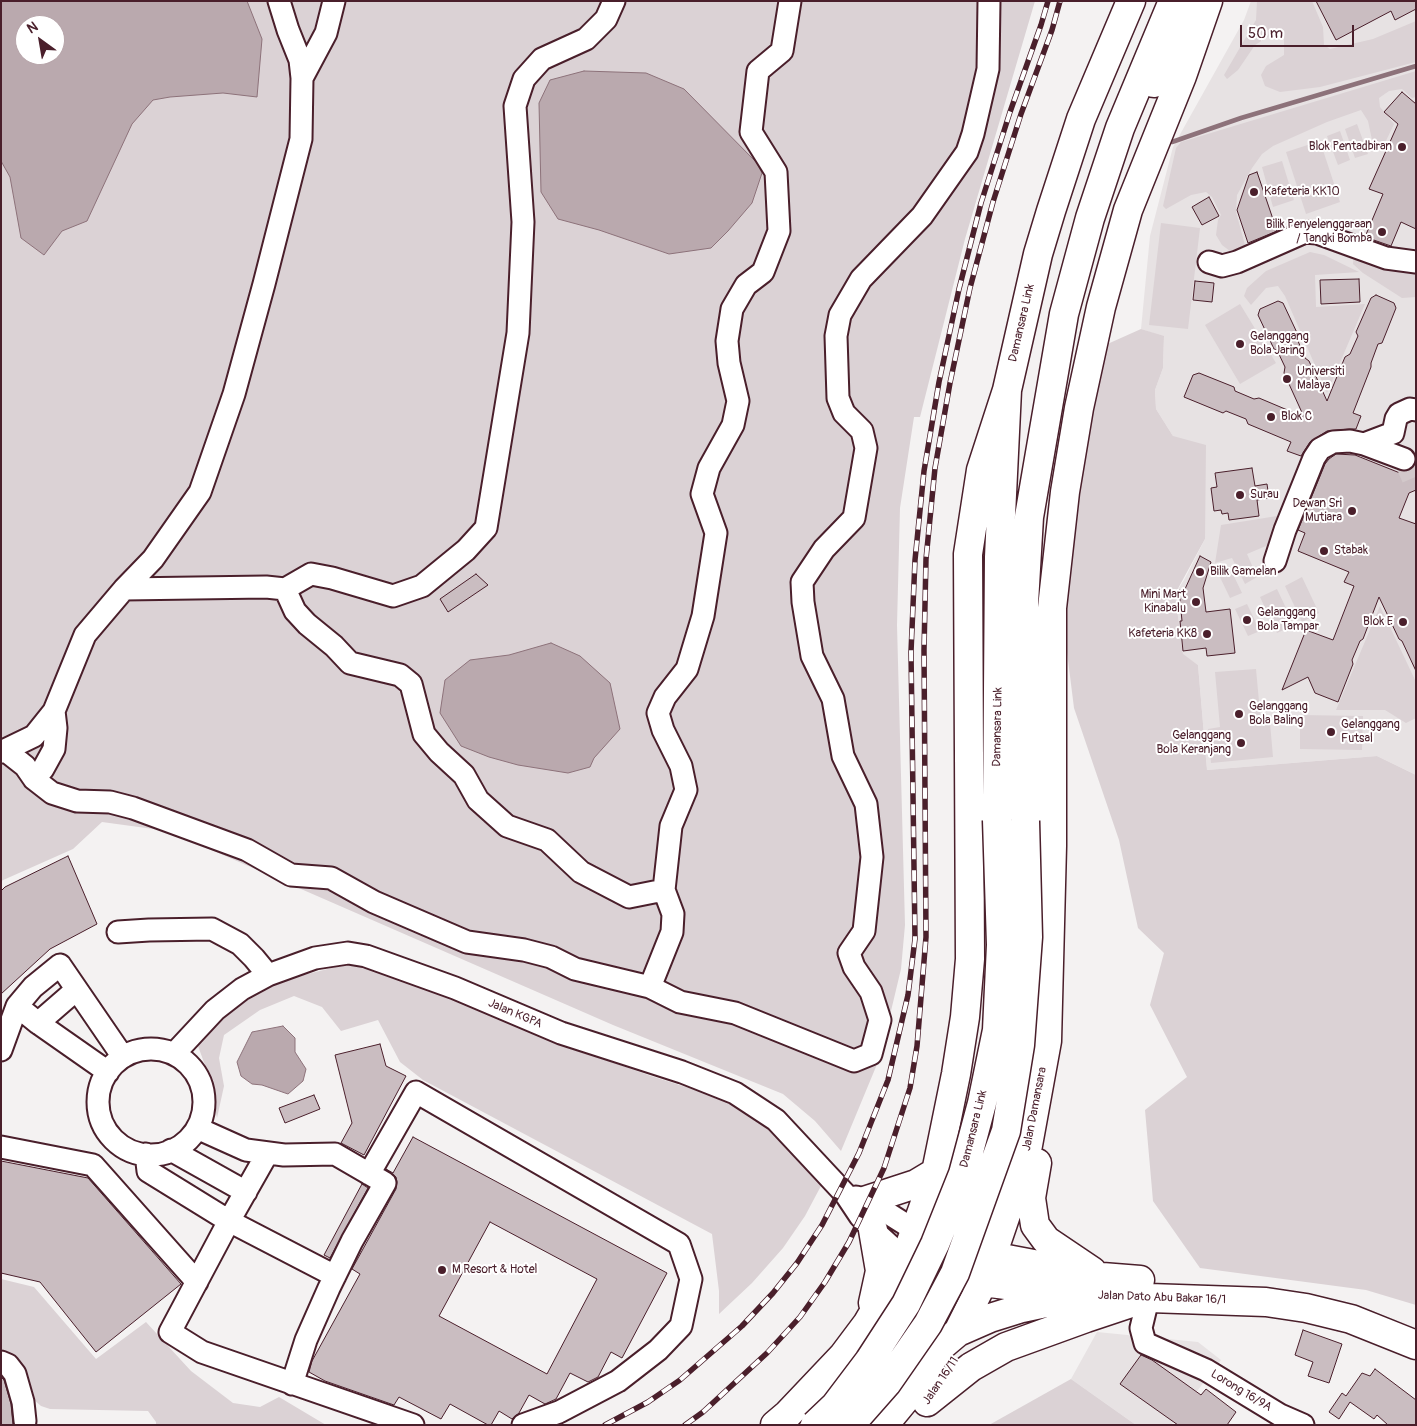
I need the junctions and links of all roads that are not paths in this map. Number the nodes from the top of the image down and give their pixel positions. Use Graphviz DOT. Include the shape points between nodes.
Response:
graph roads {
  1 [pos="279,1"];
  2 [pos="334,1"];
  3 [pos="614,1"];
  4 [pos="790,1"];
  5 [pos="989,1"];
  6 [pos="1131,1"];
  7 [pos="1173,1"];
  8 [pos="1199,1"];
  9 [pos="1208,1"];
  10 [pos="302,78"];
  11 [pos="1120,128"];
  12 [pos="1209,262"];
  13 [pos="1416,262"];
  14 [pos="1007,390"];
  15 [pos="1416,410"];
  16 [pos="1276,561"];
  17 [pos="124,589"];
  18 [pos="284,589"];
  19 [pos="54,710"];
  20 [pos="3,752"];
  21 [pos="34,779"];
  22 [pos="1052,846"];
  23 [pos="664,890"];
  24 [pos="118,932"];
  25 [pos="268,975"];
  26 [pos="650,987"];
  27 [pos="76,990"];
  28 [pos="17,1006"];
  29 [pos="38,1023"];
  30 [pos="1,1050"];
  31 [pos="174,1054"];
  32 [pos="123,1057"];
  33 [pos="108,1072"];
  34 [pos="197,1128"];
  35 [pos="108,1134"];
  36 [pos="1,1147"];
  37 [pos="171,1150"];
  38 [pos="146,1154"];
  39 [pos="267,1154"];
  40 [pos="94,1165"];
  41 [pos="936,1172"];
  42 [pos="369,1174"];
  43 [pos="246,1192"];
  44 [pos="856,1198"];
  45 [pos="229,1221"];
  46 [pos="873,1230"];
  47 [pos="916,1231"];
  48 [pos="991,1256"];
  49 [pos="905,1259"];
  50 [pos="335,1276"];
  51 [pos="197,1282"];
  52 [pos="983,1282"];
  53 [pos="1096,1287"];
  54 [pos="1146,1299"];
  55 [pos="867,1324"];
  56 [pos="1416,1328"];
  57 [pos="958,1332"];
  58 [pos="1416,1345"];
  59 [pos="1,1362"];
  60 [pos="292,1384"];
  61 [pos="927,1402"];
  62 [pos="25,1421"];
  63 [pos="413,1425"];
  64 [pos="523,1425"];
  65 [pos="775,1425"];
  66 [pos="815,1425"];
  67 [pos="850,1425"];
  68 [pos="884,1425"];
  69 [pos="909,1425"];
  70 [pos="1303,1425"];
  1 -- 10 [label="street" via="300,60"];
  2 -- 10 [label="street" via="326,33"];
  3 -- 18 [label="street" via="606,19 586,39 542,59 524,78 515,106 523,222 518,333 486,528 466,550 422,586 393,596 311,574"];
  4 -- 23 [label="street" via="782,51 758,71 751,132 776,172 779,231 764,272 746,285 732,309 727,341 738,401 733,426 709,468 702,494 716,533 703,616 687,668 665,697 658,713 681,766 686,790 671,826"];
  5 -- 26 [label="street" via="988,69 967,152 922,216 861,279 840,314 836,336 838,398 844,413 862,431 866,448 854,518 824,549 802,582 812,656 833,699 843,756 866,804 872,857 864,931 849,953 871,992 880,1020 871,1054 854,1061 736,1013 680,1002"];
  6 -- 14 [label="main road, Damansara Link" via="1081,119 1051,211"];
  7 -- 11 [label="main road, Damansara Link"];
  8 -- 11 [label="main road" via="1162,73"];
  9 -- 22 [label="main road, Jalan Damansara" via="1182,76 1128,210 1100,307 1081,399 1064,492 1052,608"];
  10 -- 17 [label="street" via="301,139 234,394 200,492 153,560"];
  11 -- 67 [label="main road, Damansara Link, bridge" via="1090,218 1064,314 1029,517 1024,603 1028,937 1020,1045 1006,1132 950,1282 928,1324 887,1383"];
  12 -- 13 [label="street" via="1222,266 1237,262 1305,232 1317,233 1386,258"];
  14 -- 41 [label="main road" via="981,470 968,554 970,959 956,1074"];
  14 -- 66 [label="main road, Damansara Link, bridge" via="999,557 997,820 1001,945 997,1030 963,1174 935,1244 906,1304 870,1361 835,1406"];
  15 -- 16 [label="street" via="1399,414 1393,433 1364,444 1342,440 1320,449 1285,530"];
  17 -- 18 [label="street"];
  17 -- 19 [label="street" via="85,635"];
  18 -- 23 [label="street" via="295,611 350,664 400,675 411,684 424,734 438,752 464,775 478,800 507,826 547,840 581,872 629,897"];
  19 -- 20 [label="street" via="34,736"];
  19 -- 21 [label="street" via="54,749"];
  20 -- 21 [label="street" via="25,766"];
  21 -- 26 [label="street" via="52,793 77,801 110,802 133,808 248,850 291,875 331,878 374,902 466,942 524,950 551,957 575,969"];
  22 -- 48 [label="main road, Jalan Damansara" via="1047,1041 1026,1156"];
  22 -- 53 [label="main road" via="1057,1048 1032,1198 1035,1225 1046,1240"];
  23 -- 26 [label="street" via="673,914 672,932"];
  24 -- 25 [label="street" via="212,929 240,944"];
  25 -- 31 [label="street, Jalan KGPA" via="242,989 215,1010"];
  25 -- 44 [label="street, Jalan KGPA" via="315,958 348,953 366,956 455,988 561,1033 682,1072 735,1093 776,1120"];
  27 -- 28 [label="street" via="60,965 33,987"];
  27 -- 29 [label="street"];
  27 -- 32 [label="street"];
  28 -- 29 [label="street"];
  28 -- 30 [label="street"];
  29 -- 33 [label="street"];
  31 -- 32 [label="street" via="146,1049"];
  31 -- 34 [label="street" via="197,1075 203,1091 204,1108"];
  32 -- 33 [label="street"];
  33 -- 35 [label="street" via="98,1097 102,1122"];
  34 -- 37 [label="street" via="191,1137"];
  34 -- 39 [label="street" via="246,1150"];
  35 -- 38 [label="street" via="133,1152"];
  35 -- 40 [label="street"];
  36 -- 40 [label="street"];
  37 -- 38 [label="street"];
  37 -- 43 [label="street"];
  38 -- 45 [label="street" via="148,1171"];
  39 -- 42 [label="street" via="334,1154"];
  39 -- 43 [label="street"];
  40 -- 51 [label="street"];
  41 -- 44 [label="main road" via="916,1184"];
  41 -- 47 [label="main road"];
  42 -- 50 [label="street" via="385,1183"];
  42 -- 64 [label="street" via="416,1092 679,1244 691,1279 681,1326 658,1350 618,1381 559,1412"];
  43 -- 45 [label="street"];
  44 -- 46 [label="street, Jalan KGPA" via="860,1216"];
  44 -- 47 [label="street, Jalan KGPA"];
  45 -- 50 [label="street"];
  45 -- 51 [label="street"];
  46 -- 49 [label="street, Jalan KGPA"];
  46 -- 55 [label="main road" via="880,1271"];
  47 -- 48 [label="main road, Jalan Dato Abu Bakar 16/1"];
  47 -- 49 [label="main road"];
  48 -- 52 [label="main road, Jalan Damansara"];
  48 -- 53 [label="main road, Jalan Dato Abu Bakar 16/1"];
  49 -- 52 [label="main road, Jalan Dato Abu Bakar 16/1"];
  49 -- 55 [label="main road"];
  50 -- 60 [label="street" via="306,1340"];
  51 -- 60 [label="street" via="170,1332 202,1352"];
  52 -- 53 [label="main road, Jalan Dato Abu Bakar 16/1"];
  52 -- 57 [label="main road, Jalan Damansara"];
  53 -- 54 [label="main road, Jalan Dato Abu Bakar 16/1"];
  53 -- 56 [label="main road, Jalan Dato Abu Bakar 16/1" via="1211,1285 1312,1295 1365,1308"];
  53 -- 57 [label="main road" via="990,1318"];
  54 -- 58 [label="main road, Jalan Dato Abu Bakar 16/1" via="1266,1302 1306,1308 1350,1319"];
  54 -- 61 [label="main road" via="1006,1347 971,1367"];
  54 -- 70 [label="street, Lorong 16/9A" via="1141,1328 1145,1343 1206,1370 1280,1415"];
  55 -- 65 [label="main road" via="843,1356"];
  57 -- 61 [label="main road, Jalan 16/11" via="959,1354"];
  57 -- 68 [label="main road, Jalan Damansara" via="939,1348"];
  59 -- 62 [label="street" via="15,1374"];
  60 -- 63 [label="street"];
  61 -- 69 [label="main road, Jalan 16/11"];
}
